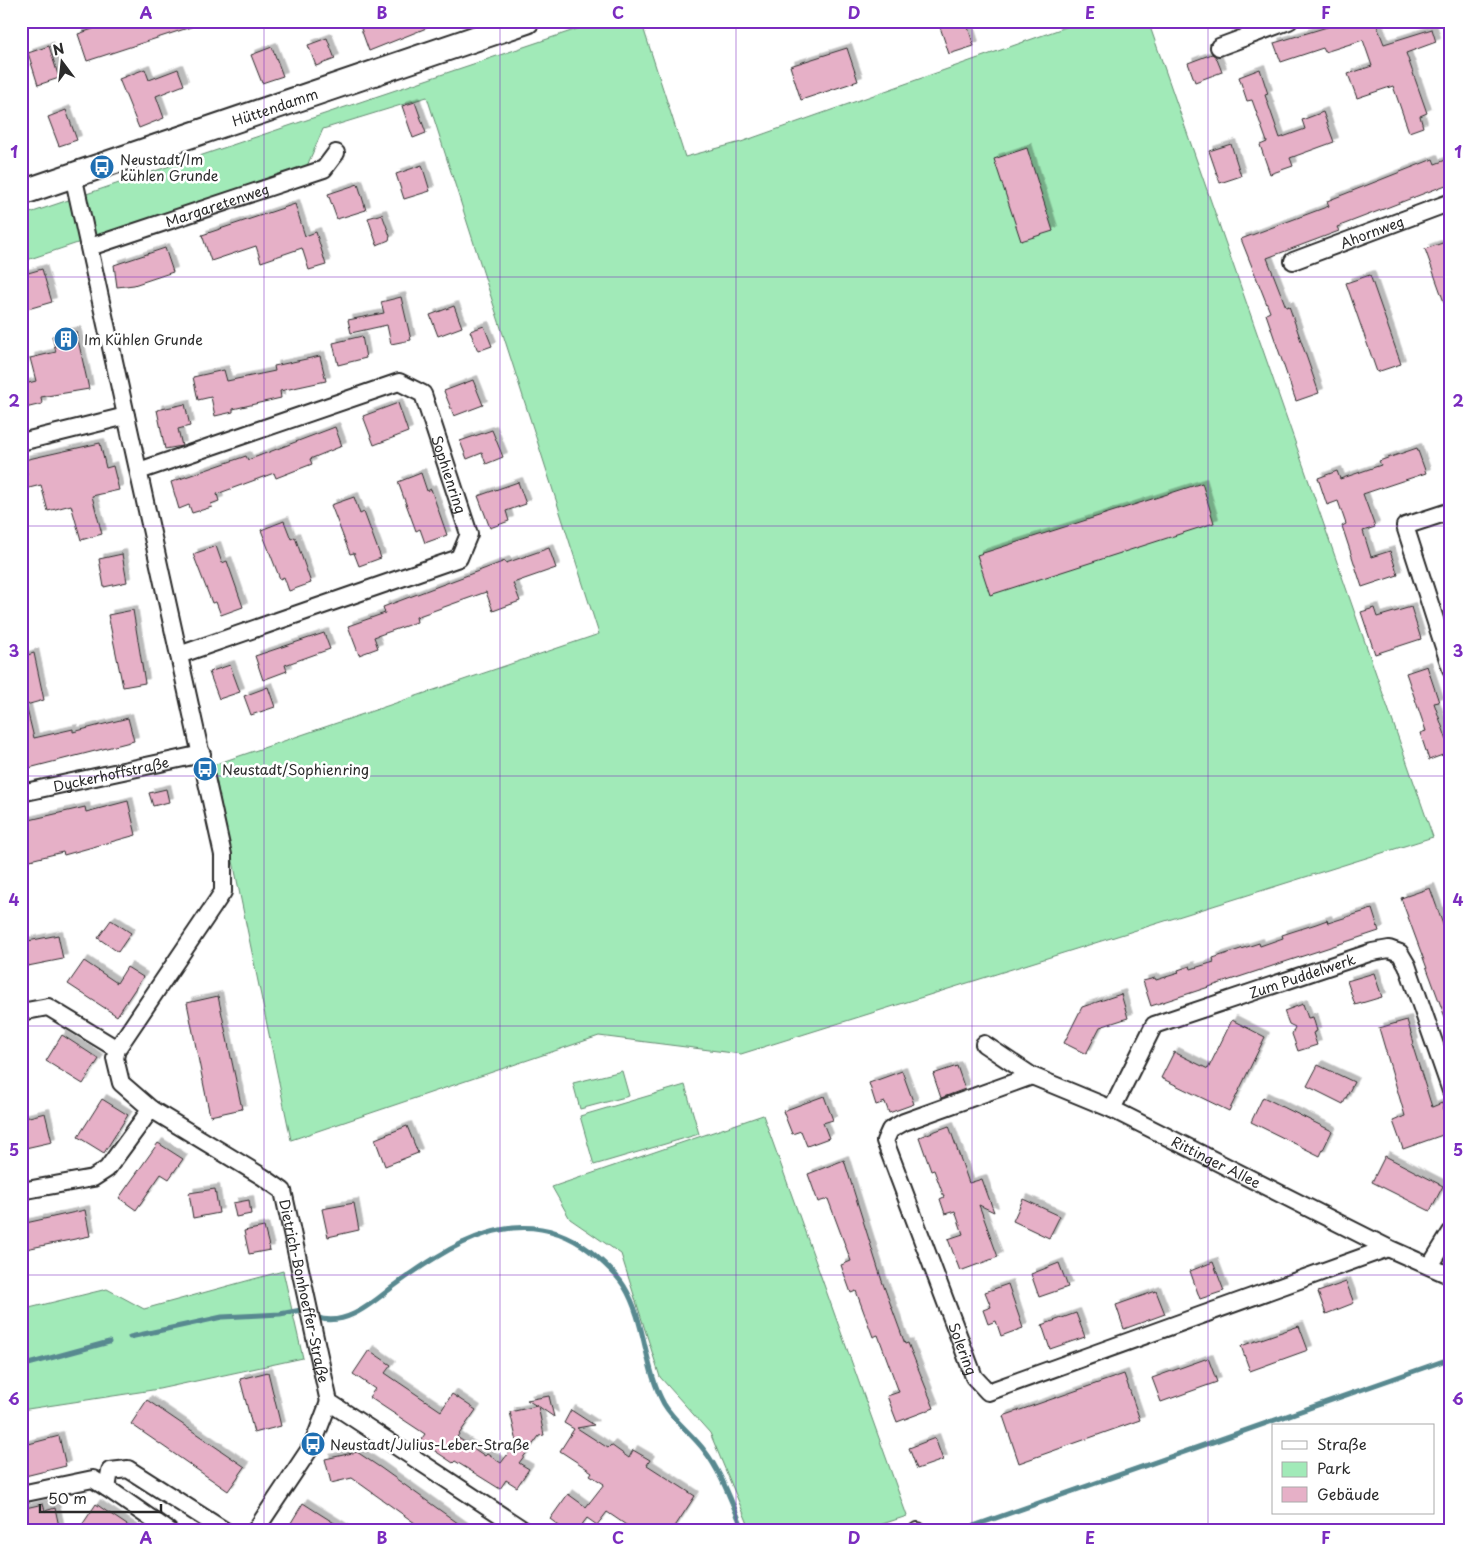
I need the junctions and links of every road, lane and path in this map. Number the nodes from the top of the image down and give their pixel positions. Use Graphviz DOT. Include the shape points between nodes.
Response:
graph roads {
  1 [pos="527,21"];
  2 [pos="1288,21"];
  3 [pos="1219,47"];
  4 [pos="336,153"];
  5 [pos="73,175"];
  6 [pos="21,193"];
  7 [pos="1451,202"];
  8 [pos="90,247"];
  9 [pos="1293,261"];
  10 [pos="126,416"];
  11 [pos="21,442"];
  12 [pos="139,471"];
  13 [pos="1451,510"];
  14 [pos="179,655"];
  15 [pos="1451,669"];
  16 [pos="202,754"];
  17 [pos="21,793"];
  18 [pos="21,1012"];
  19 [pos="984,1044"];
  20 [pos="117,1049"];
  21 [pos="1032,1076"];
  22 [pos="1451,1091"];
  23 [pos="1112,1108"];
  24 [pos="151,1109"];
  25 [pos="21,1191"];
  26 [pos="1451,1232"];
  27 [pos="1388,1248"];
  28 [pos="1430,1266"];
  29 [pos="1451,1276"];
  30 [pos="329,1402"];
  31 [pos="107,1488"];
  32 [pos="21,1494"];
  33 [pos="169,1531"];
  34 [pos="225,1531"];
  35 [pos="255,1531"];
  36 [pos="525,1531"];
  1 -- 5 [label="street, Hüttendamm"];
  2 -- 3 [label="street"];
  4 -- 8 [label="street, Margaretenweg" via="324,169"];
  5 -- 6 [label="street, Hüttendamm"];
  5 -- 8 [label="street"];
  7 -- 9 [label="street, Ahornweg"];
  8 -- 10 [label="street"];
  10 -- 11 [label="street"];
  10 -- 12 [label="street"];
  12 -- 14 [label="street"];
  12 -- 14 [label="street, Sophienring" via="399,382 423,394 469,534 460,558"];
  13 -- 15 [label="street" via="1405,526"];
  14 -- 16 [label="street"];
  16 -- 17 [label="street, Dyckerhoffstraße"];
  16 -- 20 [label="street" via="223,855 223,892"];
  18 -- 20 [label="street" via="48,1006"];
  19 -- 21 [label="street, Rittinger Allee"];
  20 -- 24 [label="street, Dietrich-Bonhoeffer-Straße" via="121,1083"];
  21 -- 23 [label="street, Rittinger Allee"];
  21 -- 27 [label="street, Solering" via="904,1122 890,1130 885,1141 974,1377 988,1392"];
  22 -- 23 [label="street, Zum Puddelwerk" via="1407,965 1400,953 1389,949 1154,1025"];
  23 -- 27 [label="street, Rittinger Allee"];
  24 -- 25 [label="street" via="108,1169 93,1178"];
  24 -- 30 [label="street, Dietrich-Bonhoeffer-Straße" via="283,1191"];
  26 -- 28 [label="street"];
  27 -- 28 [label="street, Rittinger Allee"];
  28 -- 29 [label="street, Rittinger Allee"];
  30 -- 35 [label="street" via="313,1444"];
  30 -- 36 [label="street, Dietrich-Bonhoeffer-Straße"];
  31 -- 32 [label="street" via="93,1479"];
  31 -- 33 [label="street"];
  31 -- 34 [label="street" via="110,1471 128,1469"];
}
